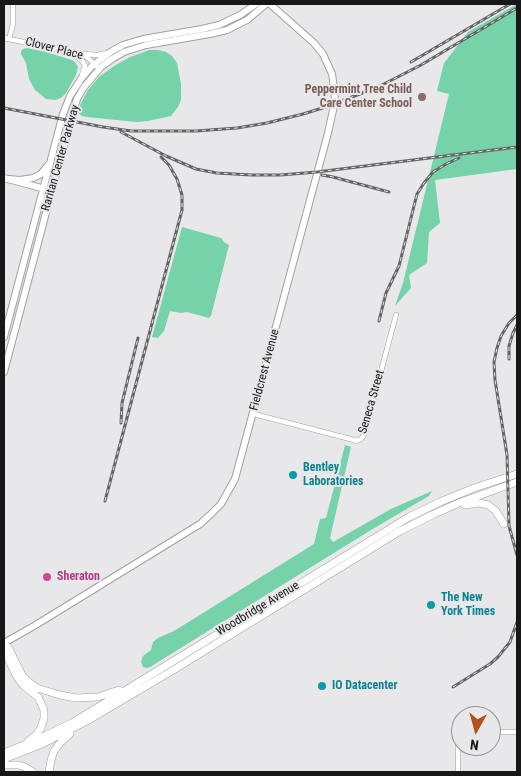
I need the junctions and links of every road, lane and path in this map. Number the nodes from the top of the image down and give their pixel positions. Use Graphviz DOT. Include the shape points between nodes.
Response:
graph roads {
  1 [pos="13,4"];
  2 [pos="256,4"];
  3 [pos="266,4"];
  4 [pos="270,4"];
  5 [pos="6,38"];
  6 [pos="57,49"];
  7 [pos="112,51"];
  8 [pos="77,53"];
  9 [pos="96,67"];
  10 [pos="81,79"];
  11 [pos="52,157"];
  12 [pos="6,178"];
  13 [pos="43,188"];
  14 [pos="52,190"];
  15 [pos="396,315"];
  16 [pos="4,337"];
  17 [pos="4,372"];
  18 [pos="254,414"];
  19 [pos="517,474"];
  20 [pos="517,482"];
  21 [pos="454,505"];
  22 [pos="504,524"];
  23 [pos="4,644"];
  24 [pos="146,678"];
  25 [pos="103,711"];
  26 [pos="501,732"];
  27 [pos="517,732"];
  28 [pos="4,753"];
  29 [pos="458,756"];
  30 [pos="4,759"];
  31 [pos="4,765"];
  32 [pos="33,772"];
  33 [pos="49,772"];
  34 [pos="458,772"];
  1 -- 5 [label="street" via="12,24"];
  2 -- 7 [label="street, Raritan Center Parkway" via="219,25 143,38"];
  3 -- 9 [label="street, Raritan Center Parkway" via="230,29 136,47"];
  4 -- 18 [label="street, Fieldcrest Avenue" via="322,54 332,78 335,101"];
  5 -- 6 [label="street, Clover Place"];
  6 -- 8 [label="street, Clover Place"];
  6 -- 10 [label="street" via="83,62"];
  7 -- 8 [label="street"];
  7 -- 9 [label="street, Raritan Center Parkway"];
  8 -- 9 [label="street, Clover Place" via="86,56"];
  9 -- 10 [label="street, Raritan Center Parkway"];
  9 -- 14 [label="street, Raritan Center Parkway" via="76,102"];
  10 -- 11 [label="street, Raritan Center Parkway" via="66,106"];
  11 -- 12 [label="street" via="37,176 20,180"];
  11 -- 13 [label="street, Raritan Center Parkway"];
  12 -- 13 [label="street"];
  13 -- 14 [label="street"];
  13 -- 16 [label="street, Raritan Center Parkway"];
  14 -- 17 [label="street, Raritan Center Parkway"];
  15 -- 18 [label="street, Seneca Street" via="360,440"];
  18 -- 23 [label="street, Fieldcrest Avenue" via="234,483 208,518"];
  19 -- 24 [label="main road, Woodbridge Avenue" via="474,488 409,517"];
  20 -- 21 [label="main road, Woodbridge Avenue"];
  21 -- 22 [label="main road" via="488,505"];
  21 -- 25 [label="main road, Woodbridge Avenue" via="400,531"];
  23 -- 24 [label="main road" via="28,681 60,696 102,696"];
  23 -- 28 [label="main road" via="19,680 40,699 44,715 36,735"];
  24 -- 28 [label="main road, Woodbridge Avenue" via="65,726"];
  25 -- 30 [label="main road, Woodbridge Avenue" via="55,738"];
  25 -- 33 [label="main road" via="60,743 52,757"];
  26 -- 27 [label="street"];
  29 -- 34 [label="street"];
  31 -- 32 [label="main road" via="19,765"];
}
